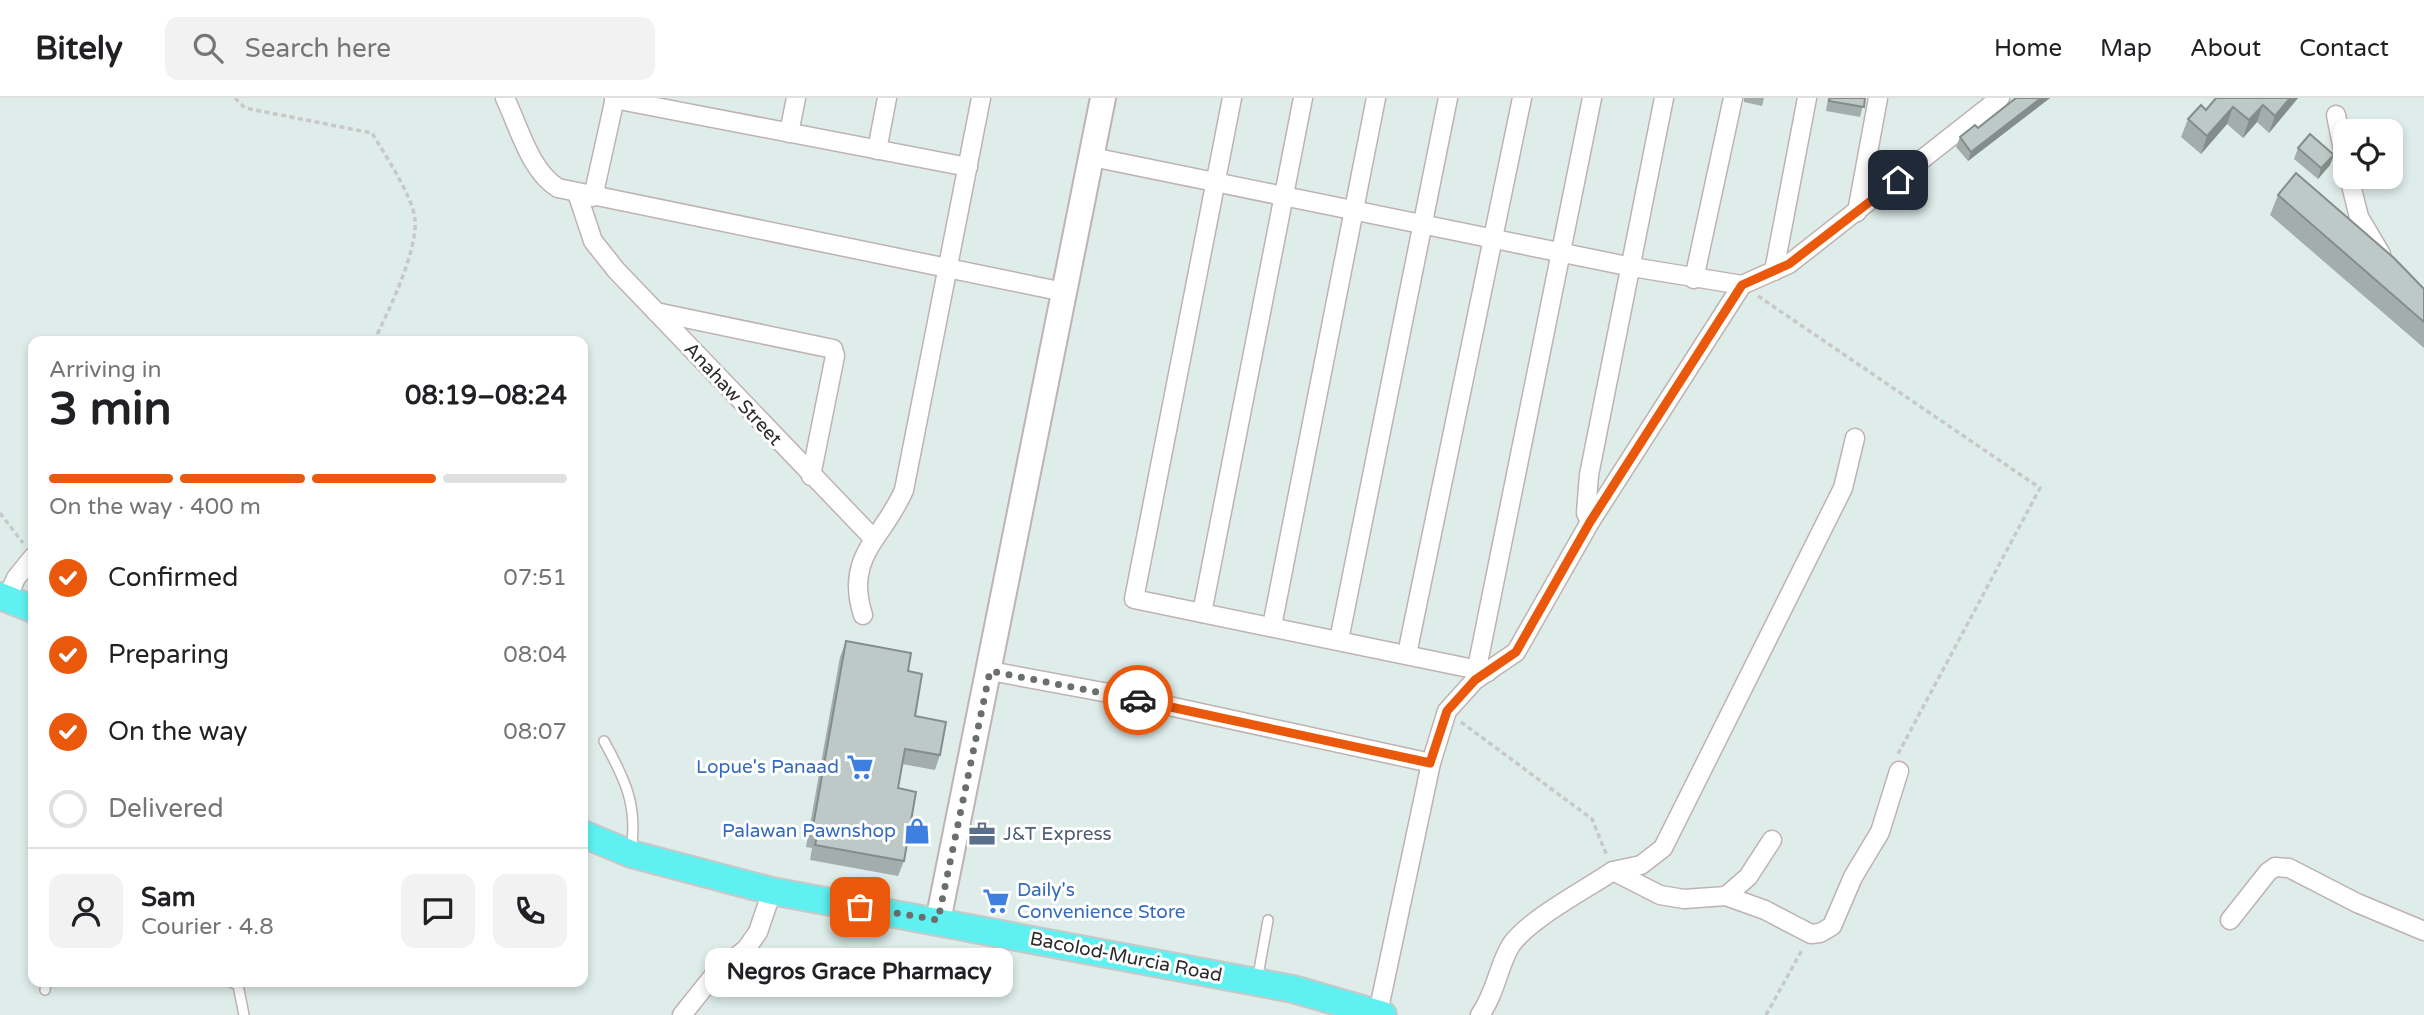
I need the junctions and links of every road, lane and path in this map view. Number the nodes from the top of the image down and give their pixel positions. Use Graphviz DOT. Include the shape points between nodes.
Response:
graph roads {
  1 [pos="235,98"];
  2 [pos="505,98"];
  3 [pos="615,98"];
  4 [pos="796,98"];
  5 [pos="887,98"];
  6 [pos="981,98"];
  7 [pos="1103,98"];
  8 [pos="1232,98"];
  9 [pos="1303,98"];
  10 [pos="1376,98"];
  11 [pos="1448,98"];
  12 [pos="1522,98"];
  13 [pos="1592,98"];
  14 [pos="1664,98"];
  15 [pos="1733,98"];
  16 [pos="1807,98"];
  17 [pos="1878,98"];
  18 [pos="2000,98"];
  19 [pos="703,107"];
  20 [pos="2336,115"];
  21 [pos="2337,119"];
  22 [pos="789,133"];
  23 [pos="877,150"];
  24 [pos="1092,157"];
  25 [pos="968,167"];
  26 [pos="1214,183"];
  27 [pos="2352,189"];
  28 [pos="585,195"];
  29 [pos="1283,198"];
  30 [pos="1354,212"];
  31 [pos="1857,212"];
  32 [pos="1423,226"];
  33 [pos="1495,240"];
  34 [pos="1560,253"];
  35 [pos="950,266"];
  36 [pos="1632,267"];
  37 [pos="1774,271"];
  38 [pos="2396,272"];
  39 [pos="1695,279"];
  40 [pos="1742,285"];
  41 [pos="1064,292"];
  42 [pos="656,312"];
  43 [pos="376,336"];
  44 [pos="1855,438"];
  45 [pos="811,476"];
  46 [pos="0,513"];
  47 [pos="1590,522"];
  48 [pos="872,537"];
  49 [pos="28,550"];
  50 [pos="28,553"];
  51 [pos="4,597"];
  52 [pos="28,607"];
  53 [pos="1202,613"];
  54 [pos="863,615"];
  55 [pos="1272,626"];
  56 [pos="1339,640"];
  57 [pos="1407,654"];
  58 [pos="1483,670"];
  59 [pos="990,671"];
  60 [pos="1447,711"];
  61 [pos="604,741"];
  62 [pos="1430,763"];
  63 [pos="1897,766"];
  64 [pos="588,836"];
  65 [pos="1772,840"];
  66 [pos="631,854"];
  67 [pos="1613,871"];
  68 [pos="772,891"];
  69 [pos="1726,896"];
  70 [pos="938,920"];
  71 [pos="1268,920"];
  72 [pos="2230,920"];
  73 [pos="2424,931"];
  74 [pos="1811,934"];
  75 [pos="1256,983"];
  76 [pos="237,987"];
  77 [pos="1381,1014"];
  78 [pos="244,1015"];
  79 [pos="682,1015"];
  80 [pos="1480,1015"];
  81 [pos="1766,1015"];
  1 -- 43 [label="path" via="245,108 372,133 415,219 407,263"];
  2 -- 28 [label="street" via="545,180"];
  3 -- 19 [label="street"];
  3 -- 28 [label="street"];
  4 -- 22 [label="street"];
  5 -- 23 [label="street"];
  6 -- 25 [label="street"];
  7 -- 24 [label="street"];
  8 -- 26 [label="street"];
  9 -- 29 [label="street"];
  10 -- 30 [label="street"];
  11 -- 32 [label="street"];
  12 -- 33 [label="street"];
  13 -- 34 [label="street"];
  14 -- 36 [label="street"];
  15 -- 39 [label="street"];
  16 -- 37 [label="street"];
  17 -- 31 [label="street"];
  18 -- 31 [label="street"];
  19 -- 22 [label="street"];
  20 -- 21 [label="street"];
  22 -- 23 [label="street"];
  23 -- 25 [label="street"];
  24 -- 26 [label="street"];
  24 -- 41 [label="street"];
  25 -- 35 [label="street"];
  26 -- 29 [label="street"];
  26 -- 53 [label="street" via="1133,599"];
  27 -- 38 [label="street" via="2369,239"];
  28 -- 35 [label="street"];
  28 -- 42 [label="street, Anahaw Street" via="593,241"];
  29 -- 30 [label="street"];
  29 -- 53 [label="street"];
  30 -- 32 [label="street"];
  30 -- 55 [label="street"];
  31 -- 37 [label="street"];
  32 -- 33 [label="street"];
  32 -- 56 [label="street"];
  33 -- 34 [label="street"];
  33 -- 57 [label="street"];
  34 -- 36 [label="street"];
  34 -- 58 [label="street"];
  35 -- 41 [label="street"];
  35 -- 48 [label="street" via="904,491 893,516"];
  36 -- 39 [label="street"];
  36 -- 47 [label="street" via="1589,475 1586,513"];
  37 -- 40 [label="street"];
  39 -- 40 [label="street"];
  40 -- 47 [label="street"];
  40 -- 63 [label="path" via="2040,488"];
  41 -- 59 [label="street"];
  42 -- 45 [label="street, Anahaw Street"];
  42 -- 45 [label="street" via="833,349"];
  44 -- 67 [label="street" via="1843,488 1663,848 1641,865"];
  45 -- 48 [label="street, Anahaw Street"];
  46 -- 49 [label="path"];
  47 -- 58 [label="street" via="1516,652"];
  48 -- 54 [label="street" via="863,554 856,593"];
  50 -- 51 [label="street"];
  51 -- 52 [label="main road"];
  53 -- 55 [label="street"];
  55 -- 56 [label="street"];
  56 -- 57 [label="street"];
  57 -- 58 [label="street"];
  58 -- 60 [label="street"];
  59 -- 62 [label="street"];
  59 -- 70 [label="street"];
  60 -- 62 [label="street"];
  60 -- 67 [label="path" via="1592,819"];
  61 -- 66 [label="lane" via="628,783 635,826"];
  62 -- 77 [label="street"];
  63 -- 74 [label="street" via="1880,832 1853,877 1832,926"];
  64 -- 66 [label="main road, Bacolod-Murcia Road"];
  65 -- 69 [label="street" via="1748,877"];
  66 -- 68 [label="main road, Bacolod-Murcia Road"];
  67 -- 69 [label="street" via="1660,895 1684,900"];
  67 -- 80 [label="street" via="1524,929 1510,948"];
  68 -- 70 [label="main road, Bacolod-Murcia Road"];
  68 -- 79 [label="street" via="758,932 746,949 714,975"];
  69 -- 74 [label="street"];
  70 -- 75 [label="main road, Bacolod-Murcia Road"];
  71 -- 75 [label="lane"];
  72 -- 73 [label="street" via="2276,867 2289,868"];
  74 -- 81 [label="path"];
  75 -- 77 [label="main road, Bacolod-Murcia Road"];
  76 -- 78 [label="lane"];
}
